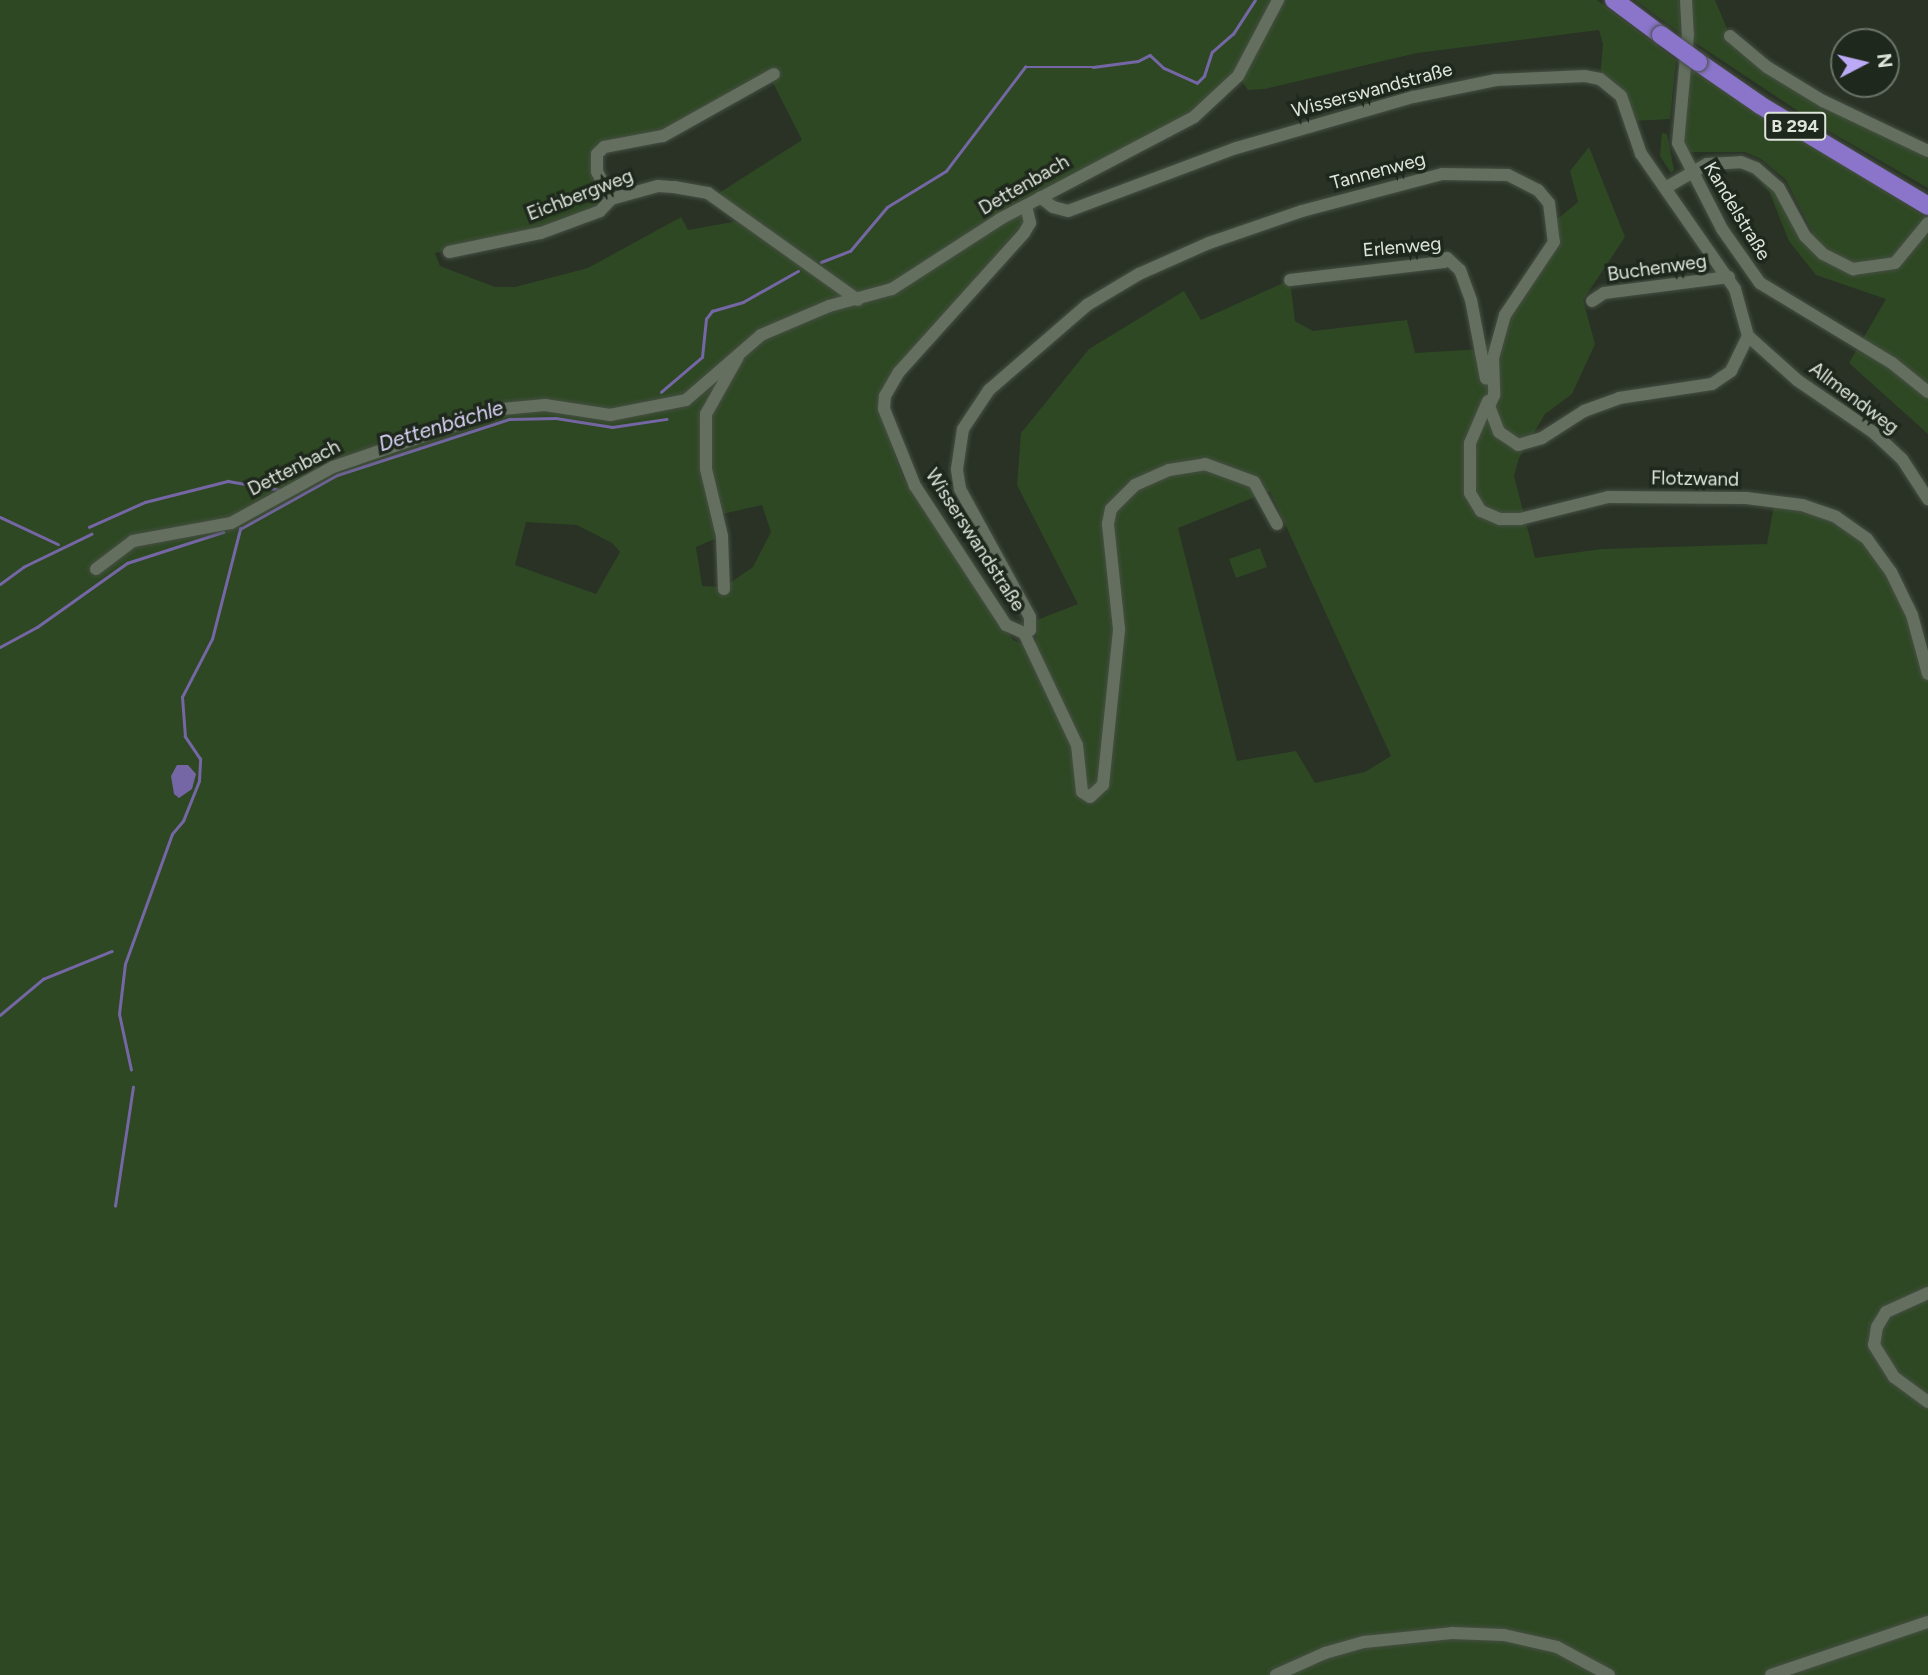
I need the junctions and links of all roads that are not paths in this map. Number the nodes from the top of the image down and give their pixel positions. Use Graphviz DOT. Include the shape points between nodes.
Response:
graph roads {
  1 [pos="1278,0"];
  2 [pos="1614,0"];
  3 [pos="1686,0"];
  4 [pos="1730,36"];
  5 [pos="775,74"];
  6 [pos="1928,151"];
  7 [pos="1691,172"];
  8 [pos="1667,187"];
  9 [pos="1040,197"];
  10 [pos="611,199"];
  11 [pos="1026,205"];
  12 [pos="1928,206"];
  13 [pos="1928,223"];
  14 [pos="449,252"];
  15 [pos="1729,277"];
  16 [pos="1290,280"];
  17 [pos="858,300"];
  18 [pos="1592,302"];
  19 [pos="1748,336"];
  20 [pos="743,348"];
  21 [pos="1928,392"];
  22 [pos="1489,405"];
  23 [pos="1928,499"];
  24 [pos="1277,524"];
  25 [pos="96,569"];
  26 [pos="724,589"];
  27 [pos="1024,633"];
  28 [pos="1928,674"];
  29 [pos="1928,1293"];
  30 [pos="1928,1402"];
  31 [pos="1928,1622"];
  32 [pos="1276,1675"];
  33 [pos="1608,1675"];
  34 [pos="1771,1675"];
  1 -- 9 [label="street, Dettenbach" via="1243,68 1218,98 1173,131"];
  2 -- 12 [label="highway, B 294, bridge" via="1698,62"];
  3 -- 7 [label="street, Kandelstraße" via="1688,29 1678,131"];
  4 -- 6 [label="street" via="1767,68 1823,101"];
  5 -- 10 [label="street" via="663,135 604,147 597,154 597,172"];
  7 -- 8 [label="street"];
  7 -- 13 [label="street" via="1728,161 1756,168 1779,188 1805,236 1823,254 1853,269 1895,263"];
  7 -- 21 [label="street, Kandelstraße" via="1722,229 1760,283 1892,363"];
  8 -- 9 [label="street, Wisserswandstraße" via="1641,154 1621,96 1600,79 1585,76 1496,80 1413,97 1236,148 1068,211"];
  8 -- 15 [label="street"];
  9 -- 11 [label="street, Dettenbach"];
  10 -- 14 [label="street, Eichbergweg" via="600,211 541,233"];
  10 -- 17 [label="street, Eichbergweg" via="658,186 708,193"];
  11 -- 17 [label="street, Dettenbach" via="927,270"];
  11 -- 27 [label="street, Wisserswandstraße" via="1030,223 1024,233 899,372 885,396 884,409 915,486 1006,625"];
  15 -- 18 [label="street, Buchenweg" via="1604,293"];
  15 -- 19 [label="street"];
  16 -- 22 [label="street, Erlenweg" via="1444,262 1447,258 1461,270 1471,300"];
  17 -- 20 [label="street, Dettenbach" via="791,320"];
  19 -- 22 [label="street" via="1731,371 1712,384 1619,398 1584,411 1530,443 1518,444 1499,432"];
  19 -- 23 [label="street, Allmendweg" via="1797,380 1873,432 1902,459"];
  20 -- 25 [label="street, Dettenbach" via="686,400 610,415 534,404 502,409 333,467 231,523 133,541"];
  20 -- 26 [label="street" via="706,414 706,469 722,536"];
  22 -- 27 [label="street, Tannenweg" via="1497,339 1505,315 1554,242 1549,203 1524,180 1494,173 1417,179 1255,226 1139,274 1087,305 1028,354 989,390 963,429 957,469 960,489 1030,617 1030,630"];
  22 -- 28 [label="street, Flotzwand" via="1470,443 1471,493 1480,511 1510,519 1608,497 1745,498 1802,505 1836,517 1867,539 1891,572 1912,615"];
  24 -- 27 [label="street, Wisserswandstraße" via="1254,482 1205,464 1169,470 1135,485 1111,509 1108,524 1119,629 1103,785 1090,797 1082,792 1077,745 1068,722"];
  29 -- 30 [label="street" via="1886,1312 1874,1345 1894,1377"];
  31 -- 34 [label="street"];
  32 -- 33 [label="street" via="1355,1645 1452,1633 1504,1635 1557,1647"];
}
